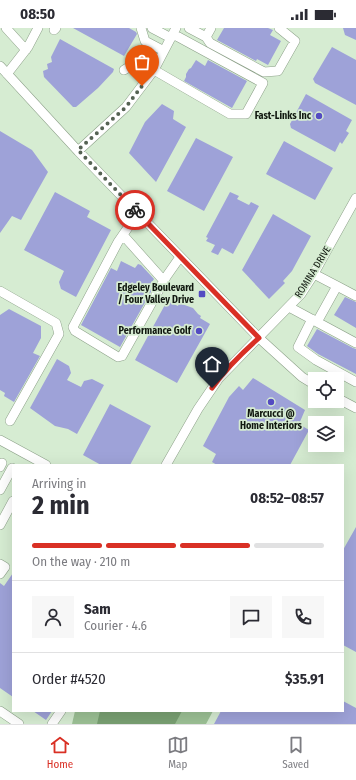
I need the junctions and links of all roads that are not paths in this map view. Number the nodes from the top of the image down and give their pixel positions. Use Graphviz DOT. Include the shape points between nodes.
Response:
graph roads {
  1 [pos="6,28"];
  2 [pos="38,28"];
  3 [pos="141,28"];
  4 [pos="152,28"];
  5 [pos="189,28"];
  6 [pos="211,28"];
  7 [pos="279,28"];
  8 [pos="174,33"];
  9 [pos="206,37"];
  10 [pos="26,50"];
  11 [pos="164,51"];
  12 [pos="0,66"];
  13 [pos="124,70"];
  14 [pos="152,72"];
  15 [pos="7,74"];
  16 [pos="78,150"];
  17 [pos="356,198"];
  18 [pos="138,213"];
  19 [pos="123,235"];
  20 [pos="180,257"];
  21 [pos="314,274"];
  22 [pos="164,281"];
  23 [pos="337,286"];
  24 [pos="0,291"];
  25 [pos="356,296"];
  26 [pos="289,307"];
  27 [pos="315,321"];
  28 [pos="259,338"];
  29 [pos="356,343"];
  30 [pos="308,381"];
  31 [pos="356,382"];
  32 [pos="344,402"];
  33 [pos="356,408"];
  34 [pos="10,421"];
  35 [pos="0,440"];
  36 [pos="34,462"];
  37 [pos="167,464"];
  38 [pos="12,468"];
  39 [pos="0,490"];
  40 [pos="12,503"];
  41 [pos="0,525"];
  42 [pos="0,564"];
  43 [pos="0,574"];
  44 [pos="0,711"];
  45 [pos="60,712"];
  46 [pos="19,724"];
  47 [pos="52,724"];
  1 -- 10 [label="street"];
  2 -- 10 [label="street"];
  3 -- 11 [label="street" via="144,41"];
  4 -- 8 [label="street"];
  5 -- 9 [label="street"];
  6 -- 9 [label="street"];
  7 -- 9 [label="street" via="295,41 278,71 264,72 210,43"];
  8 -- 11 [label="street"];
  8 -- 14 [label="street" via="263,83 246,114 230,114"];
  10 -- 15 [label="street"];
  11 -- 14 [label="street"];
  12 -- 15 [label="street"];
  13 -- 14 [label="street" via="132,65"];
  14 -- 16 [label="street" via="126,107"];
  15 -- 16 [label="street"];
  16 -- 18 [label="street"];
  17 -- 21 [label="street, ROMINA DRIVE"];
  18 -- 19 [label="street"];
  18 -- 20 [label="street"];
  19 -- 22 [label="street"];
  19 -- 22 [label="street" via="73,327 75,331 118,357 122,356"];
  20 -- 22 [label="street"];
  20 -- 28 [label="street"];
  21 -- 23 [label="street"];
  21 -- 26 [label="street, ROMINA DRIVE"];
  23 -- 25 [label="street"];
  23 -- 27 [label="street"];
  24 -- 34 [label="street" via="56,323 59,334"];
  26 -- 27 [label="street"];
  26 -- 28 [label="street, ROMINA DRIVE"];
  27 -- 29 [label="street"];
  27 -- 31 [label="street" via="298,347"];
  28 -- 30 [label="street"];
  28 -- 37 [label="street, ROMINA DRIVE" via="220,378 198,409"];
  32 -- 33 [label="street"];
  35 -- 36 [label="street"];
  38 -- 39 [label="street"];
  40 -- 41 [label="street"];
  42 -- 43 [label="street" via="5,567"];
  44 -- 46 [label="street"];
  45 -- 47 [label="street"];
}
